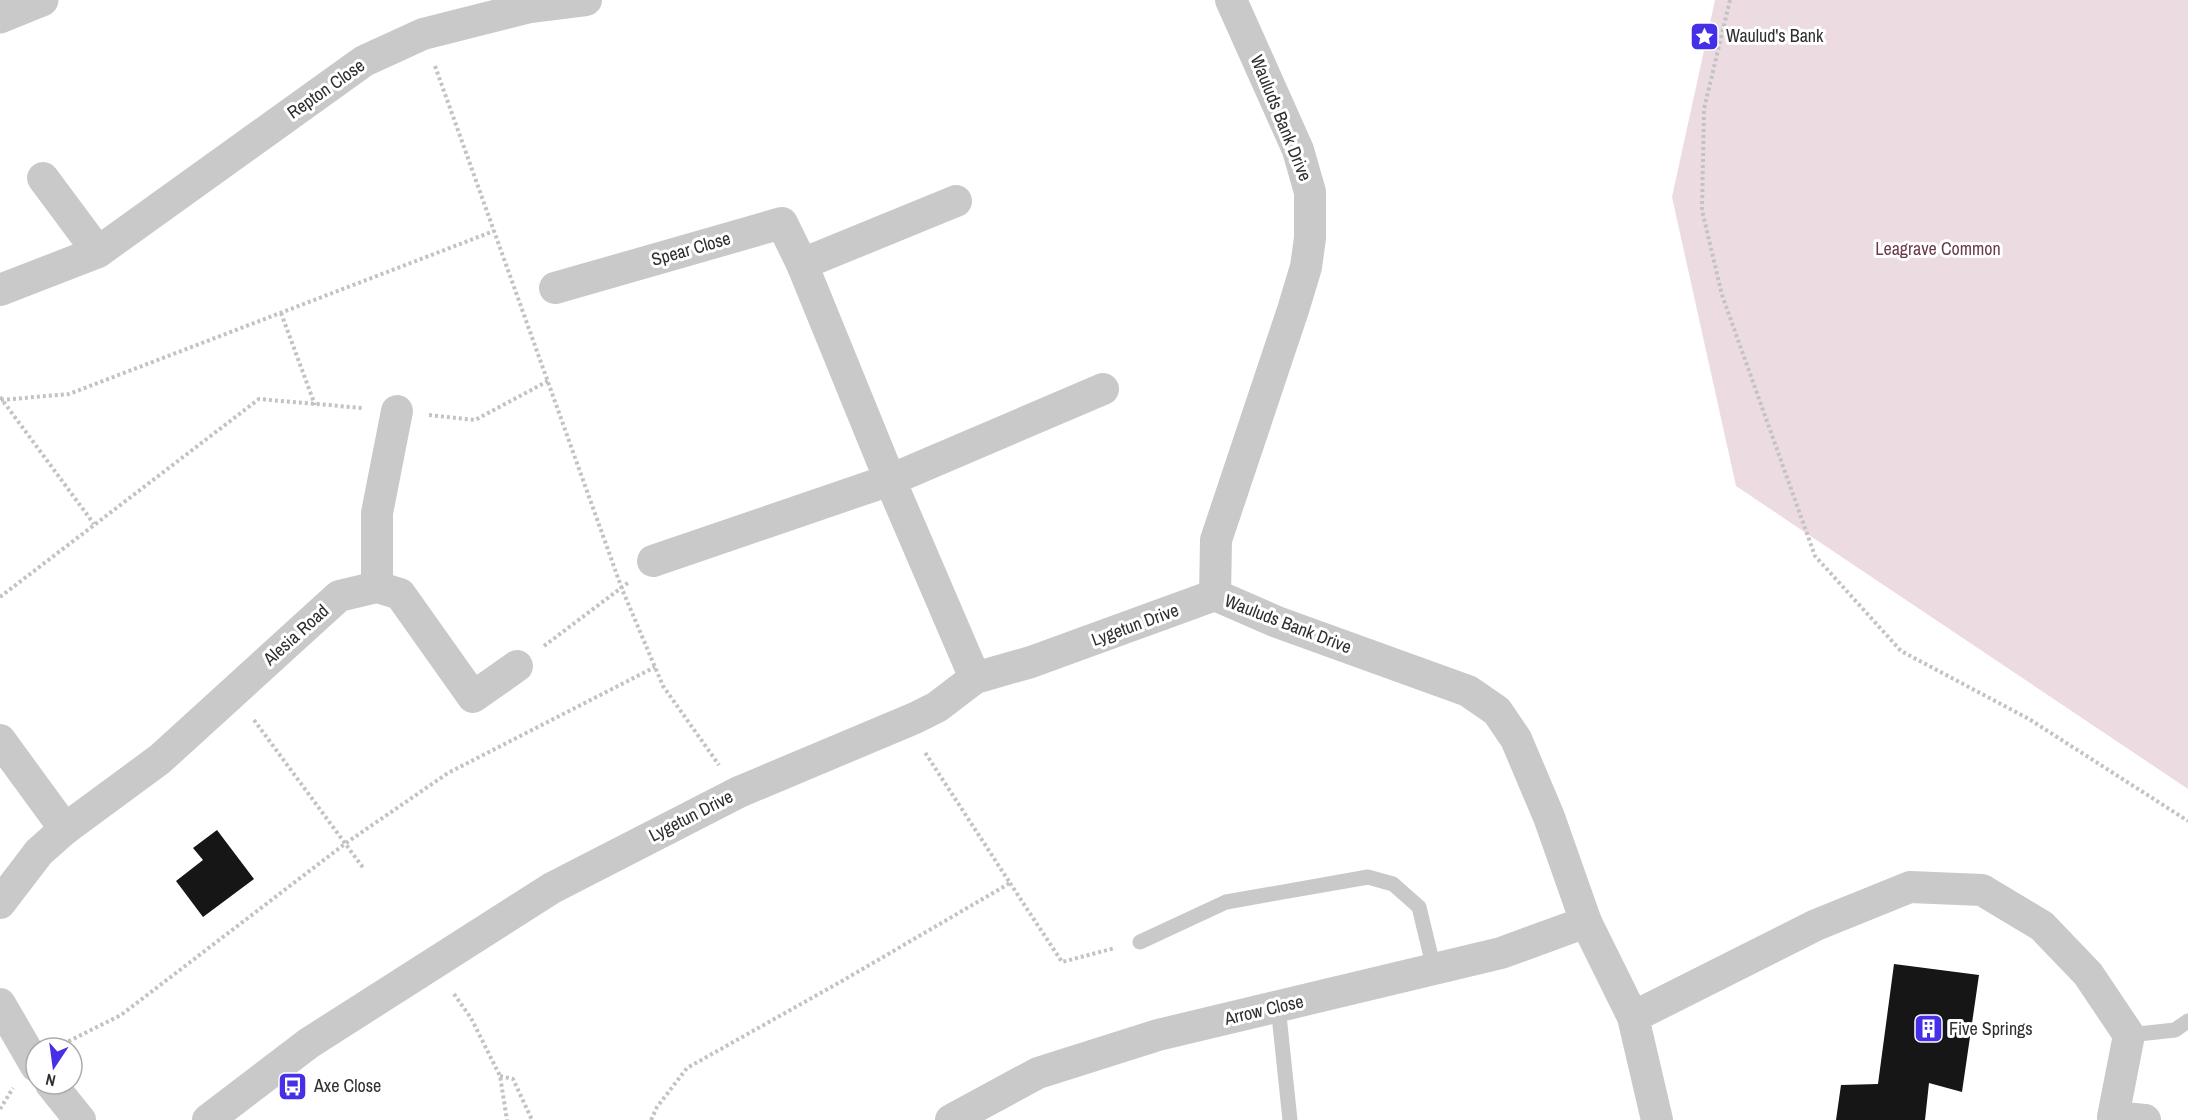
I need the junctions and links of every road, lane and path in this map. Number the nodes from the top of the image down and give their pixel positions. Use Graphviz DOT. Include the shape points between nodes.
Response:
graph roads {
  1 [pos="42,0"];
  2 [pos="586,0"];
  3 [pos="1231,0"];
  4 [pos="1730,0"];
  5 [pos="0,17"];
  6 [pos="423,34"];
  7 [pos="43,178"];
  8 [pos="956,201"];
  9 [pos="494,231"];
  10 [pos="98,252"];
  11 [pos="802,264"];
  12 [pos="555,288"];
  13 [pos="0,291"];
  14 [pos="281,313"];
  15 [pos="548,381"];
  16 [pos="1103,389"];
  17 [pos="0,399"];
  18 [pos="315,405"];
  19 [pos="397,411"];
  20 [pos="890,480"];
  21 [pos="94,524"];
  22 [pos="653,561"];
  23 [pos="377,587"];
  24 [pos="622,589"];
  25 [pos="1215,595"];
  26 [pos="0,597"];
  27 [pos="517,666"];
  28 [pos="655,667"];
  29 [pos="975,678"];
  30 [pos="234,692"];
  31 [pos="915,717"];
  32 [pos="0,740"];
  33 [pos="739,792"];
  34 [pos="2188,821"];
  35 [pos="65,828"];
  36 [pos="346,843"];
  37 [pos="364,869"];
  38 [pos="1010,883"];
  39 [pos="0,903"];
  40 [pos="1586,922"];
  41 [pos="1140,942"];
  42 [pos="1434,969"];
  43 [pos="454,994"];
  44 [pos="0,1005"];
  45 [pos="1278,1006"];
  46 [pos="1632,1017"];
  47 [pos="2188,1021"];
  48 [pos="2129,1035"];
  49 [pos="78,1036"];
  50 [pos="24,1046"];
  51 [pos="500,1076"];
  52 [pos="61,1096"];
  53 [pos="2112,1118"];
  54 [pos="80,1120"];
  55 [pos="208,1120"];
  56 [pos="507,1120"];
  57 [pos="532,1120"];
  58 [pos="651,1120"];
  59 [pos="951,1120"];
  60 [pos="1290,1120"];
  61 [pos="1658,1120"];
  62 [pos="2145,1120"];
  1 -- 5 [label="street"];
  2 -- 6 [label="street, Repton Close" via="530,7"];
  3 -- 25 [label="street, Wauluds Bank Drive" via="1298,150 1310,192 1310,238 1293,310 1216,540"];
  4 -- 34 [label="path" via="1704,109 1702,210 1722,295 1815,556 1901,651 2029,719"];
  6 -- 9 [label="path"];
  6 -- 10 [label="street, Repton Close" via="364,61"];
  7 -- 10 [label="street"];
  8 -- 11 [label="street"];
  9 -- 14 [label="path"];
  9 -- 15 [label="path"];
  10 -- 13 [label="street, Repton Close"];
  11 -- 12 [label="street, Spear Close" via="782,223"];
  11 -- 20 [label="street, Spear Close"];
  14 -- 17 [label="path" via="69,394"];
  14 -- 18 [label="path"];
  15 -- 19 [label="path" via="475,420"];
  15 -- 24 [label="path"];
  16 -- 20 [label="street"];
  17 -- 21 [label="path"];
  18 -- 19 [label="path"];
  18 -- 21 [label="path" via="259,399"];
  19 -- 23 [label="street" via="377,513"];
  20 -- 22 [label="street"];
  20 -- 29 [label="street, Spear Close"];
  21 -- 26 [label="path"];
  22 -- 24 [label="path"];
  23 -- 27 [label="street" via="400,594 473,697"];
  23 -- 30 [label="street, Alesia Road" via="339,596"];
  24 -- 27 [label="path"];
  24 -- 28 [label="path"];
  25 -- 29 [label="street, Lygetun Drive" via="1031,662"];
  25 -- 40 [label="street, Wauluds Bank Drive" via="1277,622 1468,691 1497,711 1516,739 1536,785"];
  28 -- 33 [label="path" via="663,686"];
  28 -- 36 [label="path" via="448,773"];
  29 -- 31 [label="street, Lygetun Drive" via="937,707"];
  30 -- 35 [label="street, Alesia Road" via="160,759"];
  30 -- 36 [label="path"];
  31 -- 33 [label="street, Lygetun Drive"];
  31 -- 38 [label="path" via="925,755"];
  32 -- 35 [label="street"];
  33 -- 55 [label="street, Lygetun Drive" via="552,888 309,1043"];
  35 -- 39 [label="street, Alesia Road" via="39,852"];
  36 -- 37 [label="path"];
  36 -- 49 [label="path" via="121,1015"];
  38 -- 41 [label="path" via="1062,962"];
  38 -- 58 [label="path" via="687,1068"];
  40 -- 42 [label="street, Arrow Close" via="1501,953"];
  40 -- 46 [label="street, Wauluds Bank Drive"];
  41 -- 42 [label="lane" via="1226,902 1368,877 1393,884 1419,907"];
  42 -- 45 [label="street, Arrow Close"];
  43 -- 51 [label="path" via="471,1018"];
  44 -- 50 [label="street"];
  45 -- 59 [label="street, Arrow Close" via="1158,1035 1038,1073"];
  45 -- 60 [label="lane"];
  46 -- 48 [label="street" via="1816,926 1910,887 1982,890 2042,926 2088,974"];
  46 -- 61 [label="street, Wauluds Bank Drive"];
  47 -- 48 [label="lane" via="2175,1030"];
  48 -- 53 [label="street"];
  51 -- 56 [label="path"];
  51 -- 57 [label="path" via="513,1079"];
  52 -- 54 [label="street"];
  53 -- 62 [label="street"];
}
